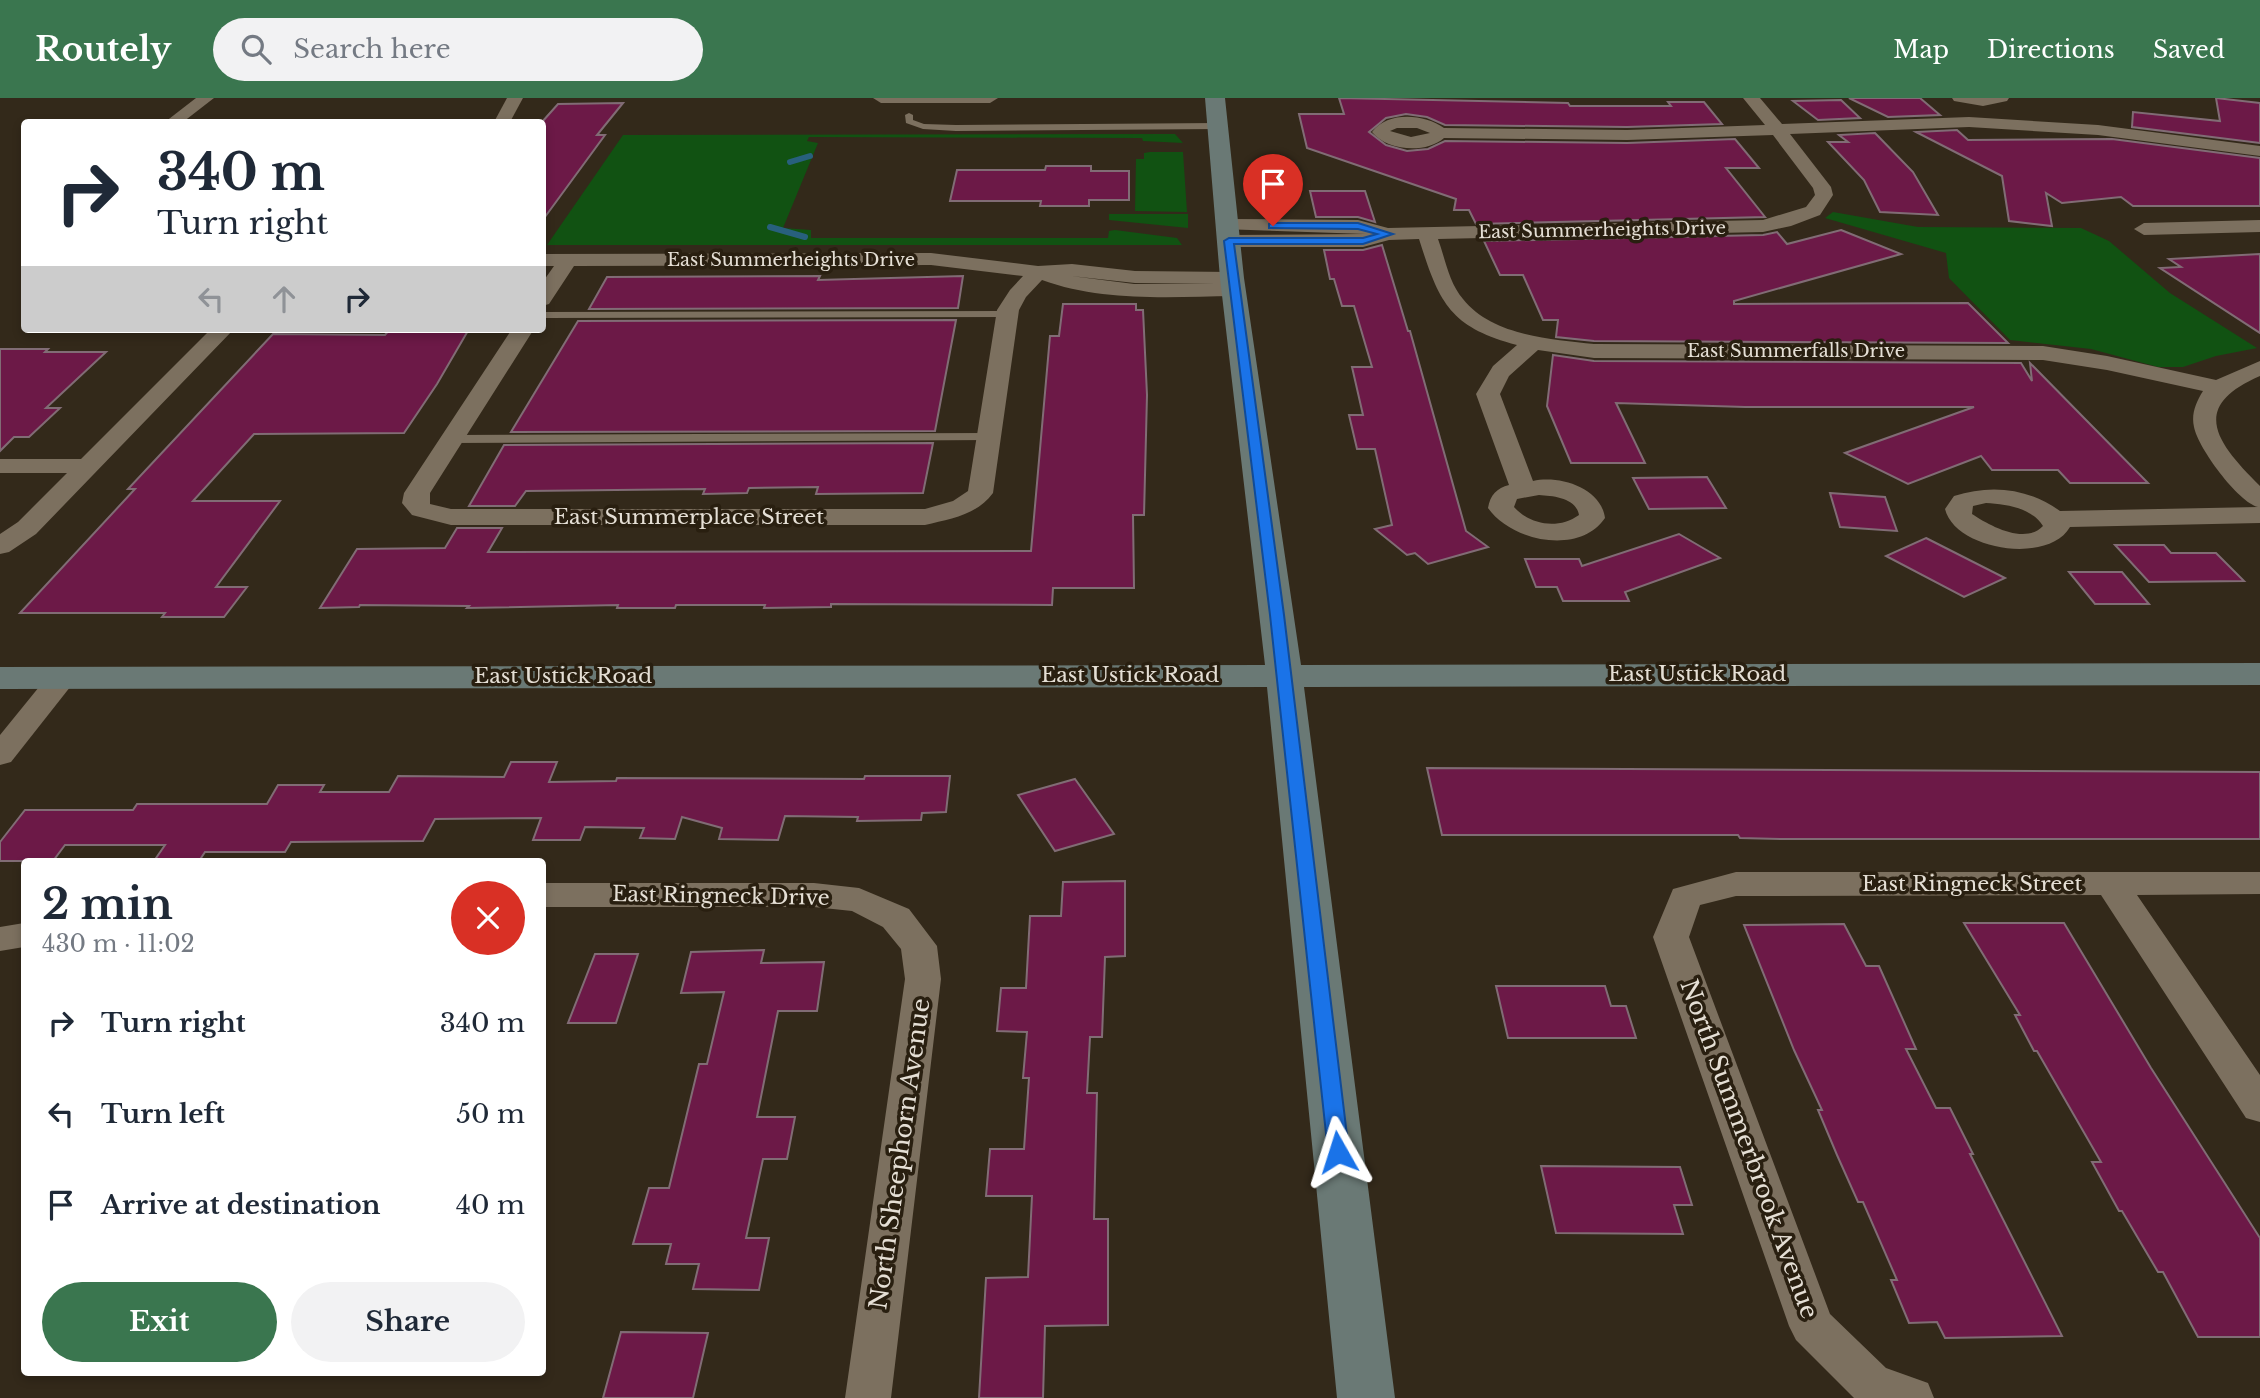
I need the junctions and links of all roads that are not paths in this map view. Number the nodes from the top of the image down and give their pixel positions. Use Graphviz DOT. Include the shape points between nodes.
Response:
graph roads {
  1 [pos="206,98"];
  2 [pos="515,98"];
  3 [pos="881,98"];
  4 [pos="990,98"];
  5 [pos="1215,98"];
  6 [pos="1751,98"];
  7 [pos="1960,98"];
  8 [pos="2001,98"];
  9 [pos="1983,101"];
  10 [pos="909,115"];
  11 [pos="177,119"];
  12 [pos="504,119"];
  13 [pos="1993,123"];
  14 [pos="1218,126"];
  15 [pos="1779,130"];
  16 [pos="1440,132"];
  17 [pos="2260,151"];
  18 [pos="2260,226"];
  19 [pos="2144,229"];
  20 [pos="1228,233"];
  21 [pos="1427,234"];
  22 [pos="546,260"];
  23 [pos="567,261"];
  24 [pos="1038,272"];
  25 [pos="1233,284"];
  26 [pos="546,294"];
  27 [pos="1007,314"];
  28 [pos="546,315"];
  29 [pos="219,333"];
  30 [pos="520,333"];
  31 [pos="1534,342"];
  32 [pos="2260,368"];
  33 [pos="2220,388"];
  34 [pos="989,437"];
  35 [pos="452,439"];
  36 [pos="0,466"];
  37 [pos="89,466"];
  38 [pos="1523,488"];
  39 [pos="2260,500"];
  40 [pos="2260,514"];
  41 [pos="2054,519"];
  42 [pos="0,546"];
  43 [pos="2260,674"];
  44 [pos="1284,675"];
  45 [pos="63,677"];
  46 [pos="0,678"];
  47 [pos="0,755"];
  48 [pos="2111,883"];
  49 [pos="2260,883"];
  50 [pos="546,895"];
  51 [pos="1685,897"];
  52 [pos="896,918"];
  53 [pos="21,936"];
  54 [pos="0,939"];
  55 [pos="2260,1107"];
  56 [pos="1890,1391"];
  57 [pos="868,1398"];
  58 [pos="1366,1398"];
  1 -- 11 [label="street"];
  2 -- 12 [label="street"];
  3 -- 4 [label="street"];
  5 -- 14 [label="main road"];
  6 -- 15 [label="street"];
  7 -- 9 [label="street"];
  8 -- 9 [label="street"];
  9 -- 13 [label="street"];
  10 -- 14 [label="lane" via="909,121 923,126 956,128"];
  13 -- 15 [label="street"];
  13 -- 17 [label="street" via="2110,131"];
  14 -- 20 [label="main road"];
  15 -- 16 [label="street" via="1616,135"];
  15 -- 21 [label="street, East Summerheights Drive" via="1824,195 1813,211 1784,222 1740,228"];
  18 -- 19 [label="street"];
  20 -- 21 [label="street, East Summerheights Drive" via="1358,226 1388,234"];
  20 -- 25 [label="main road"];
  21 -- 31 [label="street, East Summerfalls Drive" via="1456,305 1486,326"];
  22 -- 23 [label="street, East Summerheights Drive"];
  23 -- 24 [label="street, East Summerheights Drive" via="931,259"];
  23 -- 26 [label="street"];
  24 -- 25 [label="street, East Summerheights Drive" via="1072,270"];
  24 -- 27 [label="street" via="1017,294"];
  25 -- 44 [label="main road"];
  27 -- 28 [label="lane"];
  27 -- 34 [label="street"];
  29 -- 37 [label="street"];
  30 -- 35 [label="street"];
  31 -- 33 [label="street, East Summerfalls Drive" via="1594,351 2043,353"];
  31 -- 38 [label="street" via="1492,380 1488,394"];
  32 -- 33 [label="street"];
  33 -- 39 [label="street" via="2205,410 2207,436 2225,466"];
  34 -- 35 [label="lane"];
  34 -- 35 [label="street, East Summerplace Street" via="980,493 969,503 925,516 865,518 451,516 421,510 415,503 417,493"];
  36 -- 37 [label="street"];
  37 -- 42 [label="street" via="27,528"];
  40 -- 41 [label="street"];
  43 -- 44 [label="main road, East Ustick Road"];
  44 -- 45 [label="main road, East Ustick Road"];
  44 -- 58 [label="main road"];
  45 -- 46 [label="main road, East Ustick Road"];
  45 -- 47 [label="street"];
  48 -- 49 [label="street, East Ringneck Street"];
  48 -- 51 [label="street, East Ringneck Street" via="1736,884"];
  48 -- 55 [label="street"];
  50 -- 52 [label="street, East Ringneck Drive" via="814,895 859,900"];
  51 -- 56 [label="street, North Summerbrook Avenue" via="1671,937 1812,1326"];
  52 -- 57 [label="street, North Sheephorn Avenue" via="919,946 923,979"];
  53 -- 54 [label="street"];
}
